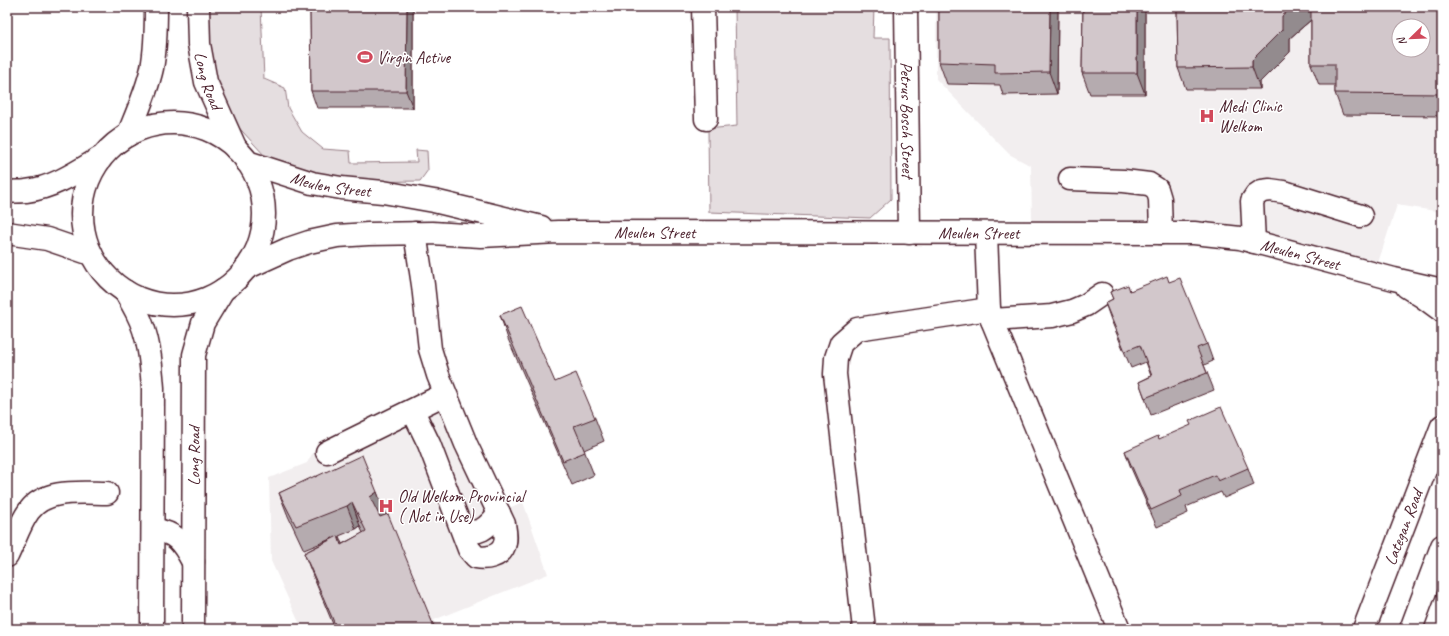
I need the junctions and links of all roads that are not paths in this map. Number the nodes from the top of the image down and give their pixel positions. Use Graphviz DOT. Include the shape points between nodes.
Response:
graph roads {
  1 [pos="156,7"];
  2 [pos="198,7"];
  3 [pos="703,7"];
  4 [pos="906,7"];
  5 [pos="706,119"];
  6 [pos="128,135"];
  7 [pos="242,156"];
  8 [pos="102,157"];
  9 [pos="1070,179"];
  10 [pos="7,192"];
  11 [pos="434,201"];
  12 [pos="1361,216"];
  13 [pos="558,232"];
  14 [pos="7,233"];
  15 [pos="424,233"];
  16 [pos="1161,233"];
  17 [pos="909,234"];
  18 [pos="986,234"];
  19 [pos="1254,242"];
  20 [pos="91,254"];
  21 [pos="246,268"];
  22 [pos="1394,279"];
  23 [pos="223,290"];
  24 [pos="1442,290"];
  25 [pos="124,291"];
  26 [pos="1102,294"];
  27 [pos="1442,311"];
  28 [pos="990,314"];
  29 [pos="445,394"];
  30 [pos="413,411"];
  31 [pos="1442,426"];
  32 [pos="327,452"];
  33 [pos="107,493"];
  34 [pos="153,529"];
  35 [pos="1442,546"];
  36 [pos="7,556"];
  37 [pos="193,562"];
  38 [pos="152,629"];
  39 [pos="193,629"];
  40 [pos="864,629"];
  41 [pos="1119,629"];
  42 [pos="1364,629"];
  43 [pos="1411,629"];
  1 -- 6 [label="street" via="152,68"];
  2 -- 7 [label="street, Long Road" via="199,44 206,82"];
  3 -- 5 [label="street"];
  4 -- 17 [label="street, Petrus Bosch Street"];
  6 -- 7 [label="street" via="160,124 192,125 224,139"];
  6 -- 8 [label="street"];
  7 -- 11 [label="street, Meulen Street" via="312,183"];
  7 -- 21 [label="street, Long Road" via="254,174 263,204 262,233"];
  8 -- 10 [label="street" via="70,177 26,191"];
  8 -- 20 [label="street" via="86,187 83,205 82,221"];
  9 -- 16 [label="street" via="1124,180 1153,186 1157,189 1160,199"];
  11 -- 13 [label="street, Meulen Street"];
  11 -- 15 [label="street"];
  12 -- 19 [label="street" via="1284,192 1262,191 1252,201"];
  13 -- 15 [label="street, Meulen Street" via="481,236"];
  13 -- 17 [label="street, Meulen Street"];
  14 -- 20 [label="street" via="47,239"];
  15 -- 21 [label="street, Meulen Street" via="336,236 302,244"];
  15 -- 29 [label="street" via="423,285 430,349"];
  16 -- 18 [label="street, Meulen Street"];
  16 -- 19 [label="street, Meulen Street" via="1228,237"];
  17 -- 18 [label="street, Meulen Street"];
  18 -- 28 [label="street"];
  19 -- 22 [label="street, Meulen Street"];
  20 -- 25 [label="street" via="100,269"];
  21 -- 23 [label="street"];
  22 -- 24 [label="street, Meulen Street"];
  22 -- 27 [label="street, Meulen Street"];
  23 -- 25 [label="street" via="200,301 184,305 154,303"];
  23 -- 37 [label="street, Long Road" via="203,322 194,355"];
  25 -- 34 [label="street" via="138,314 150,358 153,388"];
  26 -- 28 [label="street" via="1086,305 1052,316"];
  28 -- 40 [label="street" via="857,329 841,343 836,358 835,374"];
  28 -- 41 [label="street"];
  29 -- 30 [label="street"];
  29 -- 30 [label="street" via="499,514 482,530 471,533 460,526 429,444"];
  30 -- 32 [label="street"];
  31 -- 42 [label="street, Lategan Road"];
  33 -- 36 [label="street" via="56,495 40,500 28,512"];
  34 -- 37 [label="street" via="167,532 177,538 186,547"];
  34 -- 38 [label="street"];
  35 -- 43 [label="street"];
  37 -- 39 [label="street, Long Road"];
}
